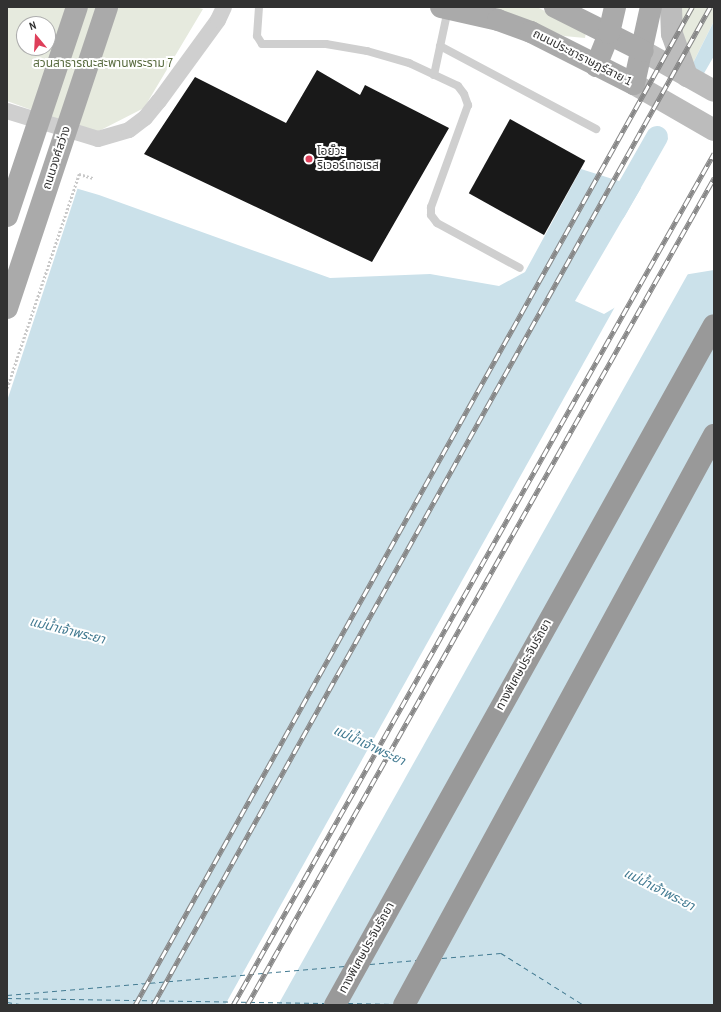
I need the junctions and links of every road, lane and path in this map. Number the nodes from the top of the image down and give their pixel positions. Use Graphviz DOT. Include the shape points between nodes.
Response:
graph roads {
  1 [pos="77,7"];
  2 [pos="107,7"];
  3 [pos="224,7"];
  4 [pos="259,7"];
  5 [pos="555,7"];
  6 [pos="615,7"];
  7 [pos="651,7"];
  8 [pos="671,7"];
  9 [pos="445,8"];
  10 [pos="609,33"];
  11 [pos="440,46"];
  12 [pos="643,51"];
  13 [pos="596,66"];
  14 [pos="434,75"];
  15 [pos="687,76"];
  16 [pos="634,84"];
  17 [pos="714,91"];
  18 [pos="7,111"];
  19 [pos="596,129"];
  20 [pos="714,130"];
  21 [pos="94,178"];
  22 [pos="7,216"];
  23 [pos="520,268"];
  24 [pos="7,308"];
  25 [pos="714,325"];
  26 [pos="7,388"];
  27 [pos="714,436"];
  28 [pos="335,1005"];
  29 [pos="404,1005"];
  1 -- 22 [label="main road, bridge"];
  2 -- 24 [label="main road, ถนนวงศ์สว่าง, bridge"];
  3 -- 18 [label="street" via="218,20 159,101 145,118 128,130 98,139"];
  4 -- 14 [label="lane" via="257,36 262,44 326,44 367,51 409,63"];
  5 -- 10 [label="main road"];
  6 -- 10 [label="main road"];
  7 -- 12 [label="main road"];
  8 -- 15 [label="main road" via="672,34"];
  9 -- 11 [label="lane"];
  9 -- 13 [label="main road, ถนนประชาราษฎร์สาย 1" via="498,20 531,32"];
  10 -- 12 [label="main road"];
  10 -- 13 [label="main road"];
  11 -- 14 [label="lane"];
  11 -- 19 [label="lane"];
  12 -- 15 [label="main road"];
  12 -- 16 [label="main road"];
  13 -- 16 [label="main road, ถนนประชาราษฎร์สาย 1"];
  14 -- 23 [label="lane" via="458,86 468,105 431,207 432,215 436,223"];
  15 -- 17 [label="main road"];
  16 -- 20 [label="main road, ถนนประชาราษฎร์สาย 1"];
  21 -- 26 [label="path" via="79,174"];
  25 -- 28 [label="highway, ทางพิเศษประจิมรัถยา"];
  27 -- 29 [label="highway"];
}
